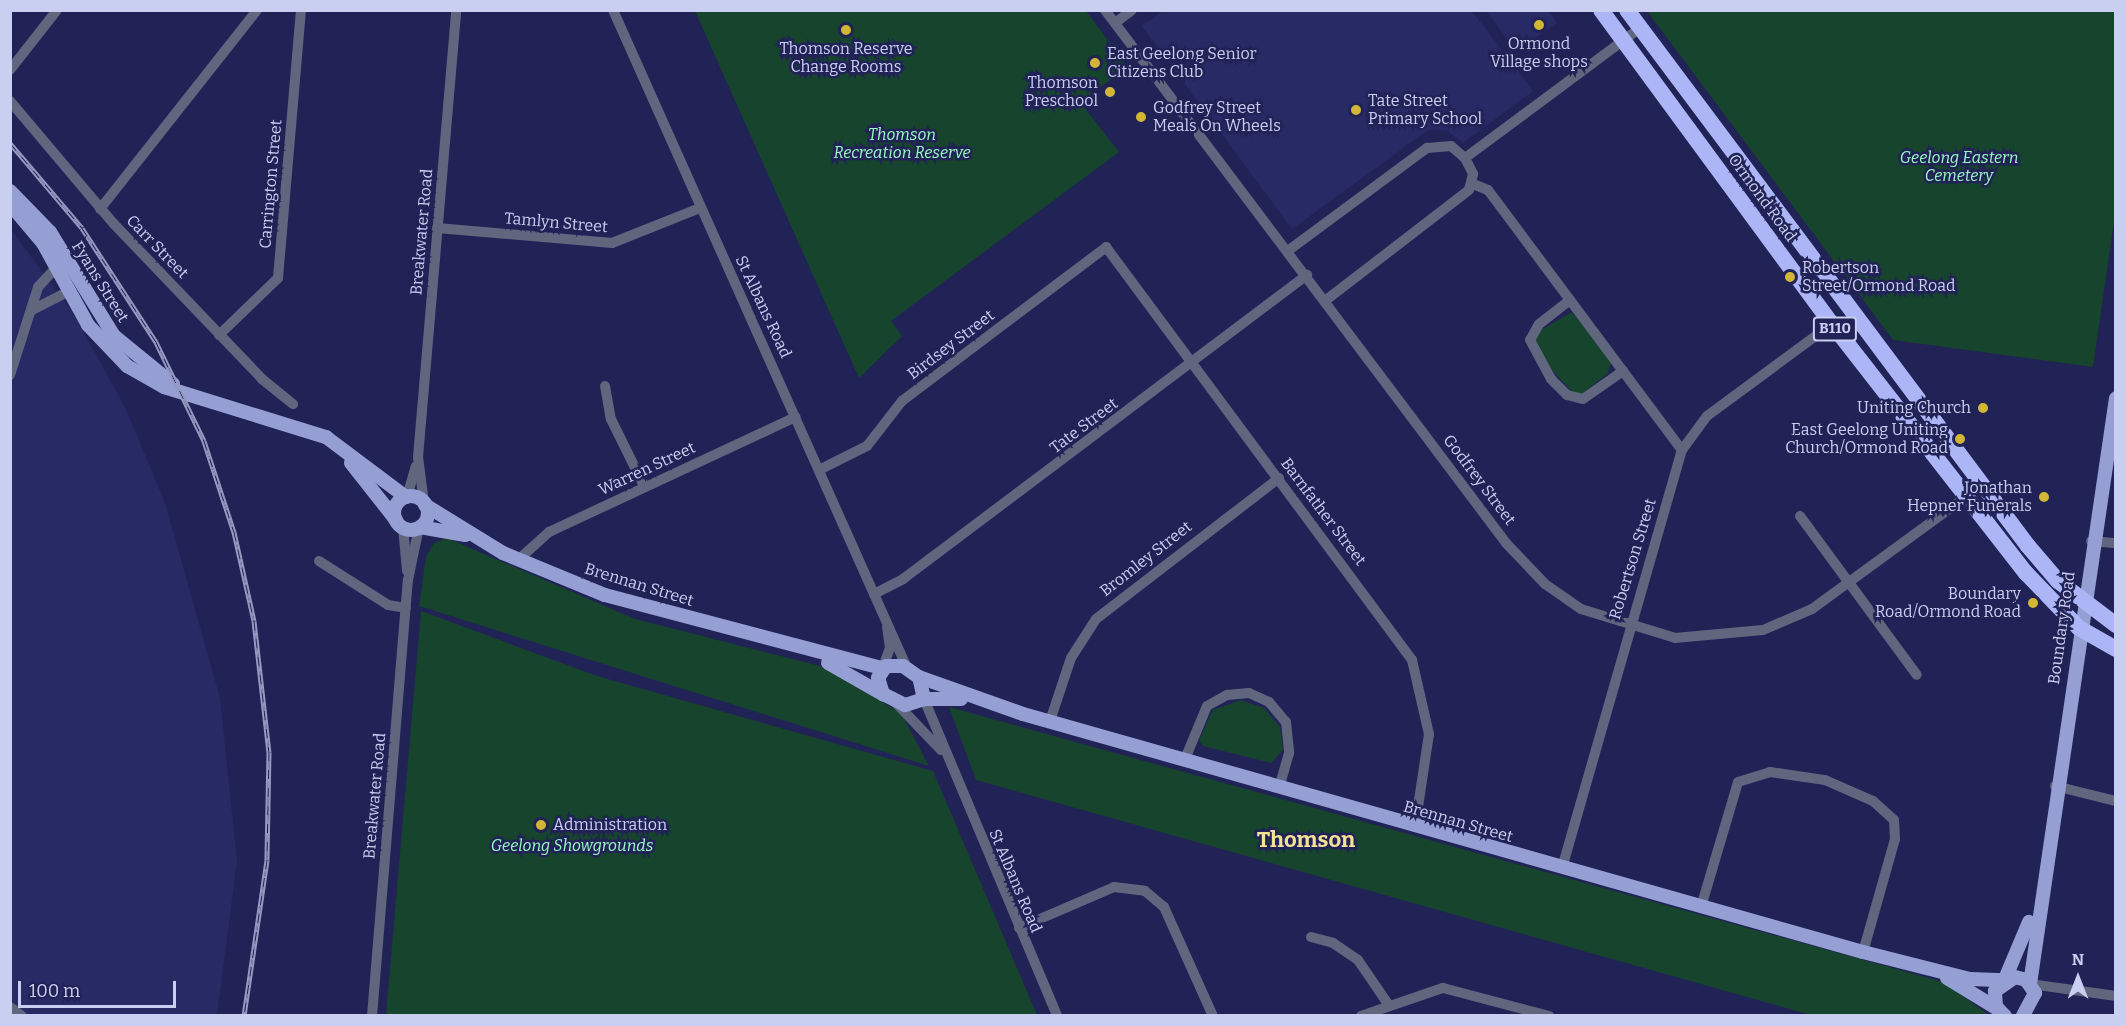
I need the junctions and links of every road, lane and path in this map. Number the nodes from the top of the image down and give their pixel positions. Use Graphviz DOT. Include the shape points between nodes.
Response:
graph roads {
  1 [pos="57,10"];
  2 [pos="257,10"];
  3 [pos="301,10"];
  4 [pos="456,10"];
  5 [pos="613,10"];
  6 [pos="1105,10"];
  7 [pos="1132,10"];
  8 [pos="1601,10"];
  9 [pos="1627,10"];
  10 [pos="1115,23"];
  11 [pos="1640,28"];
  12 [pos="1623,40"];
  13 [pos="10,70"];
  14 [pos="10,101"];
  15 [pos="1465,158"];
  16 [pos="1473,184"];
  17 [pos="10,191"];
  18 [pos="10,204"];
  19 [pos="700,208"];
  20 [pos="100,209"];
  21 [pos="437,228"];
  22 [pos="1106,247"];
  23 [pos="1289,250"];
  24 [pos="70,267"];
  25 [pos="56,268"];
  26 [pos="1307,275"];
  27 [pos="77,280"];
  28 [pos="67,292"];
  29 [pos="1326,300"];
  30 [pos="1569,300"];
  31 [pos="34,309"];
  32 [pos="1832,324"];
  33 [pos="219,335"];
  34 [pos="1193,363"];
  35 [pos="1623,371"];
  36 [pos="10,375"];
  37 [pos="604,386"];
  38 [pos="202,397"];
  39 [pos="2115,398"];
  40 [pos="293,404"];
  41 [pos="796,417"];
  42 [pos="297,426"];
  43 [pos="1682,450"];
  44 [pos="418,457"];
  45 [pos="819,470"];
  46 [pos="1279,478"];
  47 [pos="644,486"];
  48 [pos="1967,496"];
  49 [pos="407,497"];
  50 [pos="425,504"];
  51 [pos="1800,516"];
  52 [pos="399,524"];
  53 [pos="420,527"];
  54 [pos="478,540"];
  55 [pos="2091,541"];
  56 [pos="2115,543"];
  57 [pos="519,560"];
  58 [pos="319,561"];
  59 [pos="408,580"];
  60 [pos="1851,582"];
  61 [pos="874,594"];
  62 [pos="2083,600"];
  63 [pos="406,608"];
  64 [pos="885,616"];
  65 [pos="2115,624"];
  66 [pos="1629,627"];
  67 [pos="2079,628"];
  68 [pos="796,649"];
  69 [pos="2115,650"];
  70 [pos="883,667"];
  71 [pos="907,668"];
  72 [pos="1917,675"];
  73 [pos="919,677"];
  74 [pos="924,699"];
  75 [pos="891,700"];
  76 [pos="978,701"];
  77 [pos="1050,721"];
  78 [pos="946,758"];
  79 [pos="1185,759"];
  80 [pos="2055,786"];
  81 [pos="1279,788"];
  82 [pos="2115,801"];
  83 [pos="1415,827"];
  84 [pos="2045,862"];
  85 [pos="1562,868"];
  86 [pos="1701,907"];
  87 [pos="1019,928"];
  88 [pos="1311,937"];
  89 [pos="1863,952"];
  90 [pos="1931,970"];
  91 [pos="2004,980"];
  92 [pos="2033,991"];
  93 [pos="2115,996"];
  94 [pos="1388,1004"];
  95 [pos="10,1007"];
  96 [pos="2001,1013"];
  97 [pos="22,1016"];
  98 [pos="372,1016"];
  99 [pos="1057,1016"];
  100 [pos="1213,1016"];
  101 [pos="1361,1016"];
  102 [pos="1549,1016"];
  103 [pos="2023,1016"];
  104 [pos="2033,1016"];
  1 -- 13 [label="street"];
  2 -- 20 [label="street"];
  3 -- 33 [label="street, Carrington Street" via="278,278"];
  4 -- 21 [label="street, Breakwater Road"];
  5 -- 19 [label="street, St Albans Road"];
  6 -- 10 [label="street, Godfrey Street"];
  7 -- 10 [label="street"];
  8 -- 12 [label="highway, Ormond Road / B110"];
  9 -- 11 [label="highway, Ormond Road / B110"];
  10 -- 23 [label="street, Godfrey Street"];
  11 -- 12 [label="street"];
  11 -- 62 [label="highway, Ormond Road / B110" via="2028,546"];
  12 -- 15 [label="street"];
  12 -- 32 [label="highway, Ormond Road / B110"];
  14 -- 20 [label="street, Carr Street"];
  15 -- 16 [label="street"];
  15 -- 23 [label="street" via="1450,146 1427,148"];
  16 -- 29 [label="street"];
  16 -- 30 [label="street" via="1488,190"];
  17 -- 24 [label="main road, Fyans Street" via="48,229"];
  18 -- 25 [label="main road, Fyans Street"];
  19 -- 21 [label="street, Tamlyn Street" via="612,243"];
  19 -- 41 [label="street, St Albans Road"];
  20 -- 33 [label="street, Carr Street"];
  21 -- 44 [label="street, Breakwater Road"];
  22 -- 34 [label="street, Barnfather Street"];
  22 -- 45 [label="street, Birdsey Street" via="902,401 867,446"];
  23 -- 26 [label="street, Godfrey Street"];
  24 -- 25 [label="main road"];
  24 -- 27 [label="main road, Fyans Street"];
  25 -- 28 [label="main road, Fyans Street"];
  25 -- 31 [label="street" via="41,282"];
  26 -- 29 [label="street, Godfrey Street"];
  26 -- 34 [label="street, Tate Street"];
  27 -- 28 [label="main road"];
  27 -- 38 [label="main road, Fyans Street" via="132,354"];
  28 -- 31 [label="street"];
  28 -- 38 [label="main road, Fyans Street" via="93,332 127,366 157,385"];
  29 -- 66 [label="street, Godfrey Street" via="1533,572 1581,609"];
  30 -- 35 [label="street"];
  30 -- 35 [label="street" via="1539,324 1530,340 1551,379 1567,395 1583,399"];
  31 -- 36 [label="street"];
  32 -- 43 [label="street, Robertson Street" via="1707,416"];
  32 -- 48 [label="highway, Ormond Road / B110"];
  33 -- 40 [label="street, Carr Street"];
  34 -- 46 [label="street, Barnfather Street"];
  34 -- 61 [label="street, Tate Street" via="903,579"];
  35 -- 43 [label="street"];
  37 -- 47 [label="street" via="611,419"];
  38 -- 42 [label="main road, Fyans Street"];
  39 -- 55 [label="main road, Boundary Road"];
  41 -- 45 [label="street, St Albans Road"];
  41 -- 47 [label="street, Warren Street"];
  42 -- 49 [label="main road, Fyans Street" via="347,450"];
  42 -- 52 [label="main road, Fyans Street" via="358,470"];
  43 -- 66 [label="street, Robertson Street"];
  44 -- 49 [label="street, Breakwater Road"];
  44 -- 50 [label="street, Breakwater Road"];
  45 -- 61 [label="street, St Albans Road"];
  46 -- 77 [label="street, Bromley Street" via="1096,619 1071,658"];
  46 -- 83 [label="street, Barnfather Street" via="1412,660 1429,734"];
  47 -- 57 [label="street, Warren Street" via="545,534"];
  48 -- 60 [label="street, Godfrey Street"];
  48 -- 67 [label="highway, Ormond Road / B110" via="2025,573"];
  49 -- 50 [label="main road"];
  49 -- 52 [label="main road" via="396,506"];
  50 -- 53 [label="main road" via="426,519"];
  50 -- 54 [label="main road, Brennan Street"];
  51 -- 60 [label="street"];
  52 -- 53 [label="main road"];
  52 -- 59 [label="street, Breakwater Road"];
  53 -- 54 [label="main road, Brennan Street"];
  53 -- 59 [label="street, Breakwater Road"];
  54 -- 57 [label="main road, Brennan Street"];
  55 -- 56 [label="street"];
  55 -- 62 [label="main road, Boundary Road"];
  57 -- 68 [label="main road, Brennan Street" via="605,595"];
  58 -- 63 [label="street" via="388,605"];
  59 -- 63 [label="street, Breakwater Road"];
  60 -- 66 [label="street, Godfrey Street" via="1790,620 1745,634 1674,638"];
  60 -- 72 [label="street"];
  61 -- 64 [label="street, St Albans Road"];
  62 -- 65 [label="highway, B110"];
  62 -- 67 [label="main road, Boundary Road"];
  63 -- 98 [label="street, Breakwater Road"];
  64 -- 70 [label="street, St Albans Road" via="890,645"];
  64 -- 71 [label="street, St Albans Road"];
  66 -- 85 [label="street, Robertson Street"];
  67 -- 69 [label="highway, B110"];
  67 -- 80 [label="main road, Boundary Road"];
  68 -- 70 [label="main road, Brennan Street"];
  68 -- 75 [label="main road, Brennan Street"];
  70 -- 71 [label="main road"];
  70 -- 75 [label="main road" via="878,686"];
  71 -- 73 [label="main road"];
  73 -- 74 [label="main road"];
  73 -- 76 [label="main road, Brennan Street"];
  74 -- 75 [label="main road" via="913,705"];
  74 -- 76 [label="main road, Brennan Street"];
  74 -- 78 [label="street, St Albans Road"];
  75 -- 78 [label="street, St Albans Road" via="914,716"];
  76 -- 77 [label="main road, Brennan Street"];
  77 -- 79 [label="main road, Brennan Street"];
  78 -- 87 [label="street, St Albans Road"];
  79 -- 81 [label="main road, Brennan Street"];
  79 -- 81 [label="street" via="1207,706 1227,695 1249,693 1269,702 1286,722 1289,753"];
  80 -- 82 [label="street"];
  80 -- 84 [label="main road, Boundary Road"];
  81 -- 83 [label="main road, Brennan Street"];
  83 -- 85 [label="main road, Brennan Street"];
  84 -- 91 [label="main road, Boundary Road" via="2024,941"];
  84 -- 92 [label="main road, Boundary Road"];
  85 -- 86 [label="main road, Brennan Street"];
  86 -- 89 [label="main road, Brennan Street"];
  86 -- 89 [label="street" via="1738,782 1770,772 1825,780 1873,801 1894,820 1895,839"];
  87 -- 99 [label="street, St Albans Road"];
  87 -- 100 [label="street" via="1114,887 1145,891 1164,907"];
  88 -- 94 [label="street" via="1333,943 1358,960"];
  89 -- 90 [label="main road, Brennan Street"];
  90 -- 91 [label="main road, Brennan Street"];
  90 -- 96 [label="main road, Brennan Street"];
  91 -- 92 [label="main road, Brennan Street"];
  91 -- 96 [label="main road, Boundary Road" via="1994,994"];
  92 -- 93 [label="street" via="2068,987"];
  92 -- 103 [label="main road"];
  92 -- 104 [label="main road, Boundary Road"];
  94 -- 101 [label="street"];
  94 -- 102 [label="street" via="1443,988"];
  95 -- 97 [label="street"];
}
